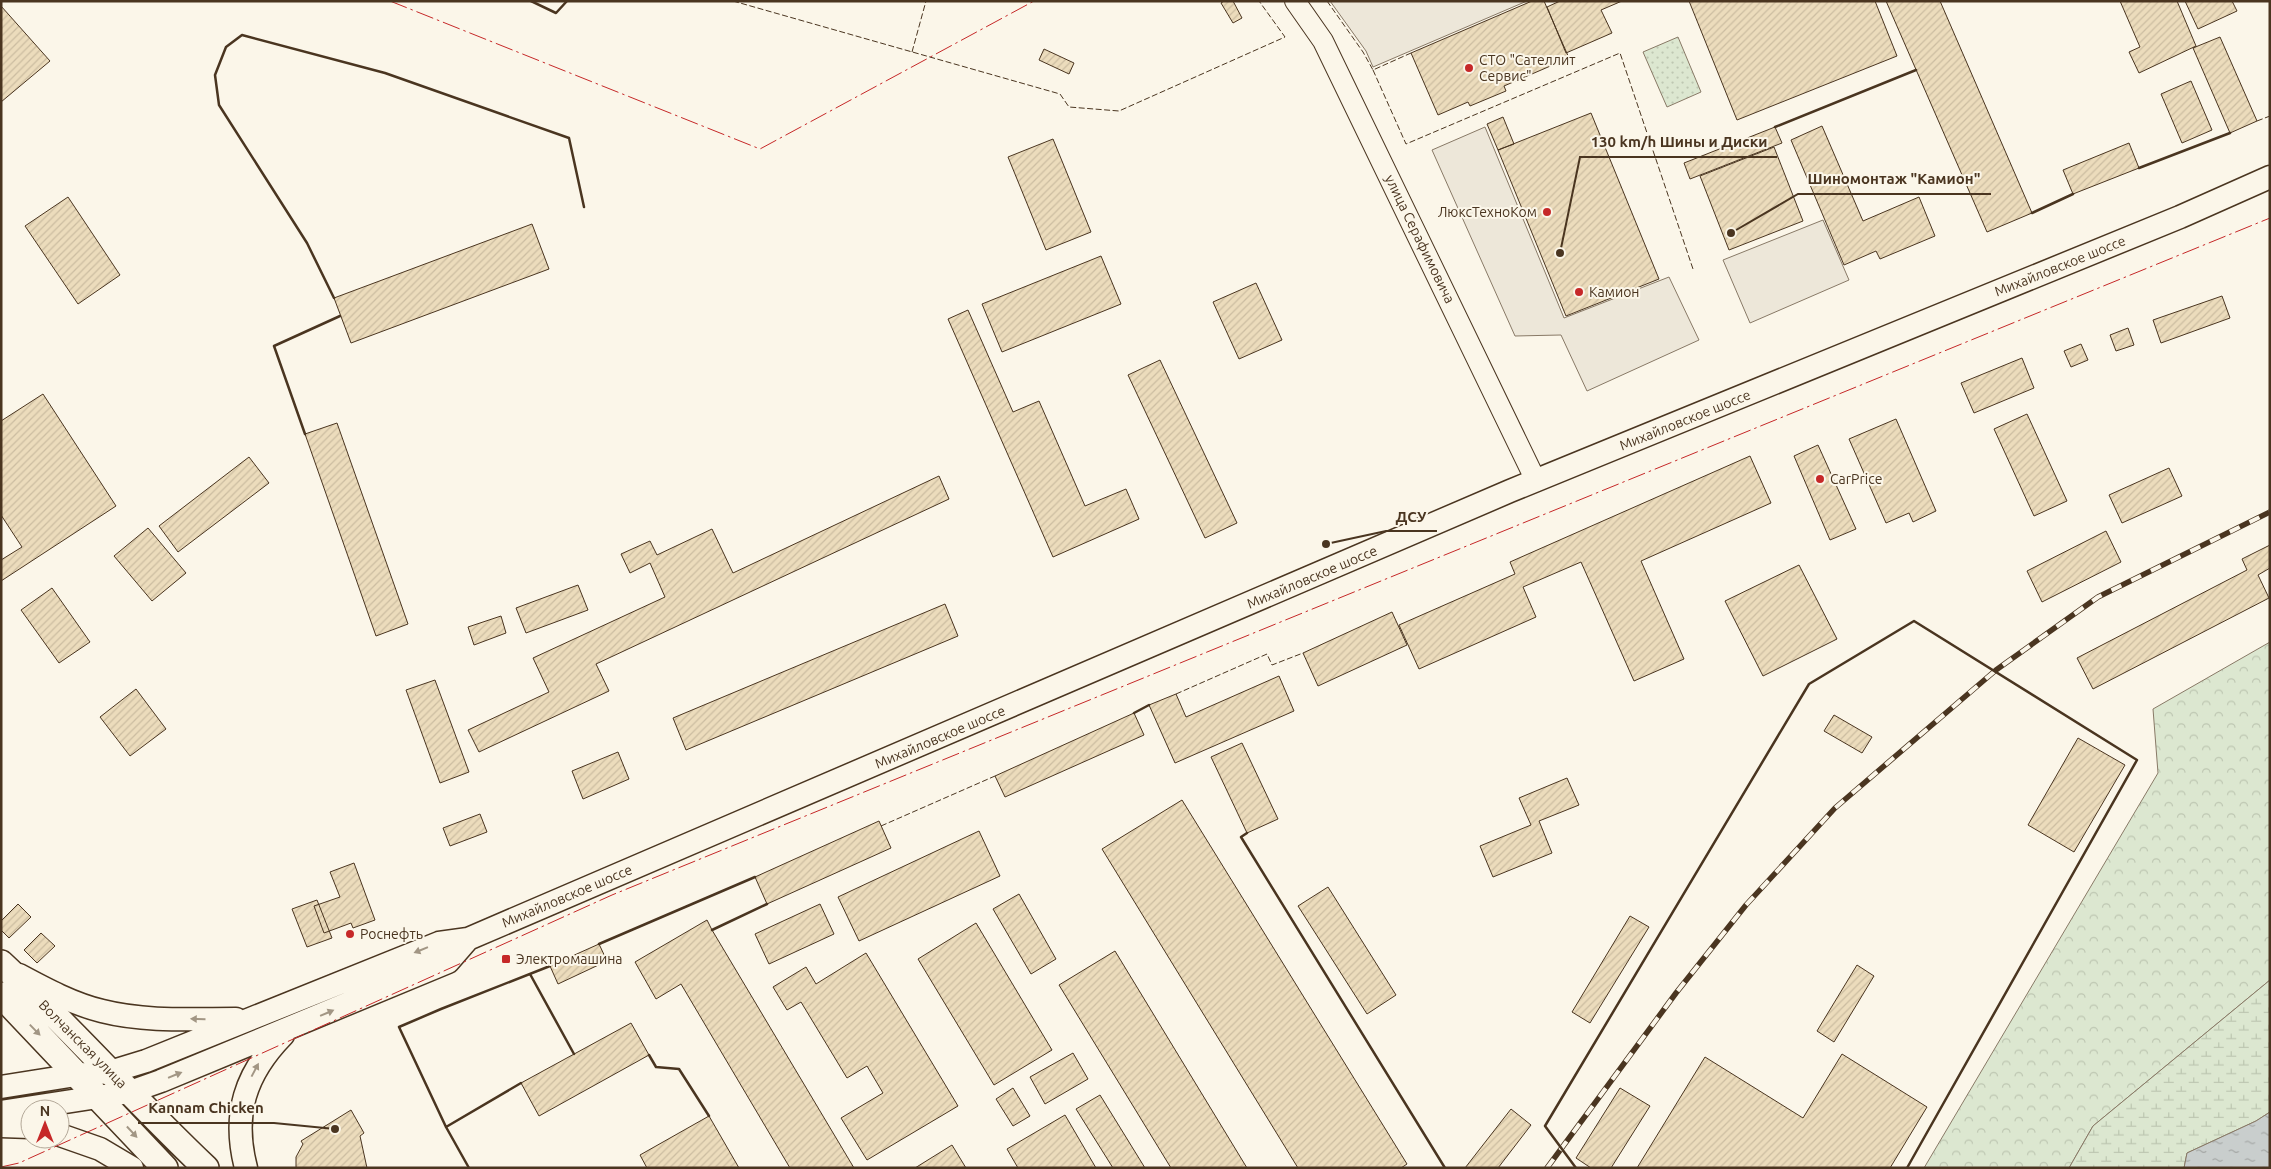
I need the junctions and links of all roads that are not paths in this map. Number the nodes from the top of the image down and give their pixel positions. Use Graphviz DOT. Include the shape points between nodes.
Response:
graph roads {
  1 [pos="1295,1"];
  2 [pos="2270,177"];
  3 [pos="1536,481"];
  4 [pos="468,939"];
  5 [pos="4,966"];
  6 [pos="1,995"];
  7 [pos="247,1020"];
  8 [pos="288,1029"];
  9 [pos="110,1072"];
  10 [pos="76,1075"];
  11 [pos="1,1088"];
  12 [pos="130,1092"];
  13 [pos="98,1097"];
  14 [pos="1,1112"];
  15 [pos="1,1126"];
  16 [pos="20,1127"];
  17 [pos="70,1138"];
  18 [pos="132,1168"];
  19 [pos="166,1168"];
  20 [pos="206,1168"];
  21 [pos="246,1168"];
  1 -- 3 [label="street, улица Серафимовича" via="1323,41"];
  2 -- 3 [label="main road, Михайловское шоссе"];
  3 -- 4 [label="main road, Михайловское шоссе"];
  4 -- 7 [label="main road, Михайловское шоссе, one-way" via="439,943"];
  8 -- 4 [label="main road, Михайловское шоссе, one-way" via="448,962"];
  7 -- 5 [label="main road, one-way" via="158,1018 103,1012 58,995"];
  5 -- 9 [label="main road, Волчанская улица"];
  6 -- 10 [label="main road, Волчанская улица, one-way"];
  7 -- 9 [label="main road, Михайловское шоссе"];
  12 -- 8 [label="main road, Михайловское шоссе, one-way"];
  21 -- 8 [label="main road, one-way" via="240,1144 241,1110 253,1072 265,1053"];
  9 -- 10 [label="main road, Михайловское шоссе"];
  9 -- 12 [label="main road, Волчанская улица"];
  10 -- 11 [label="main road, Михайловское шоссе"];
  10 -- 13 [label="main road, Волчанская улица"];
  12 -- 13 [label="main road, Михайловское шоссе"];
  12 -- 20 [label="main road, Волчанская улица"];
  13 -- 14 [label="main road, Михайловское шоссе"];
  13 -- 19 [label="main road, Волчанская улица, one-way"];
  15 -- 16 [label="main road"];
  17 -- 18 [label="main road" via="100,1149"];
}
